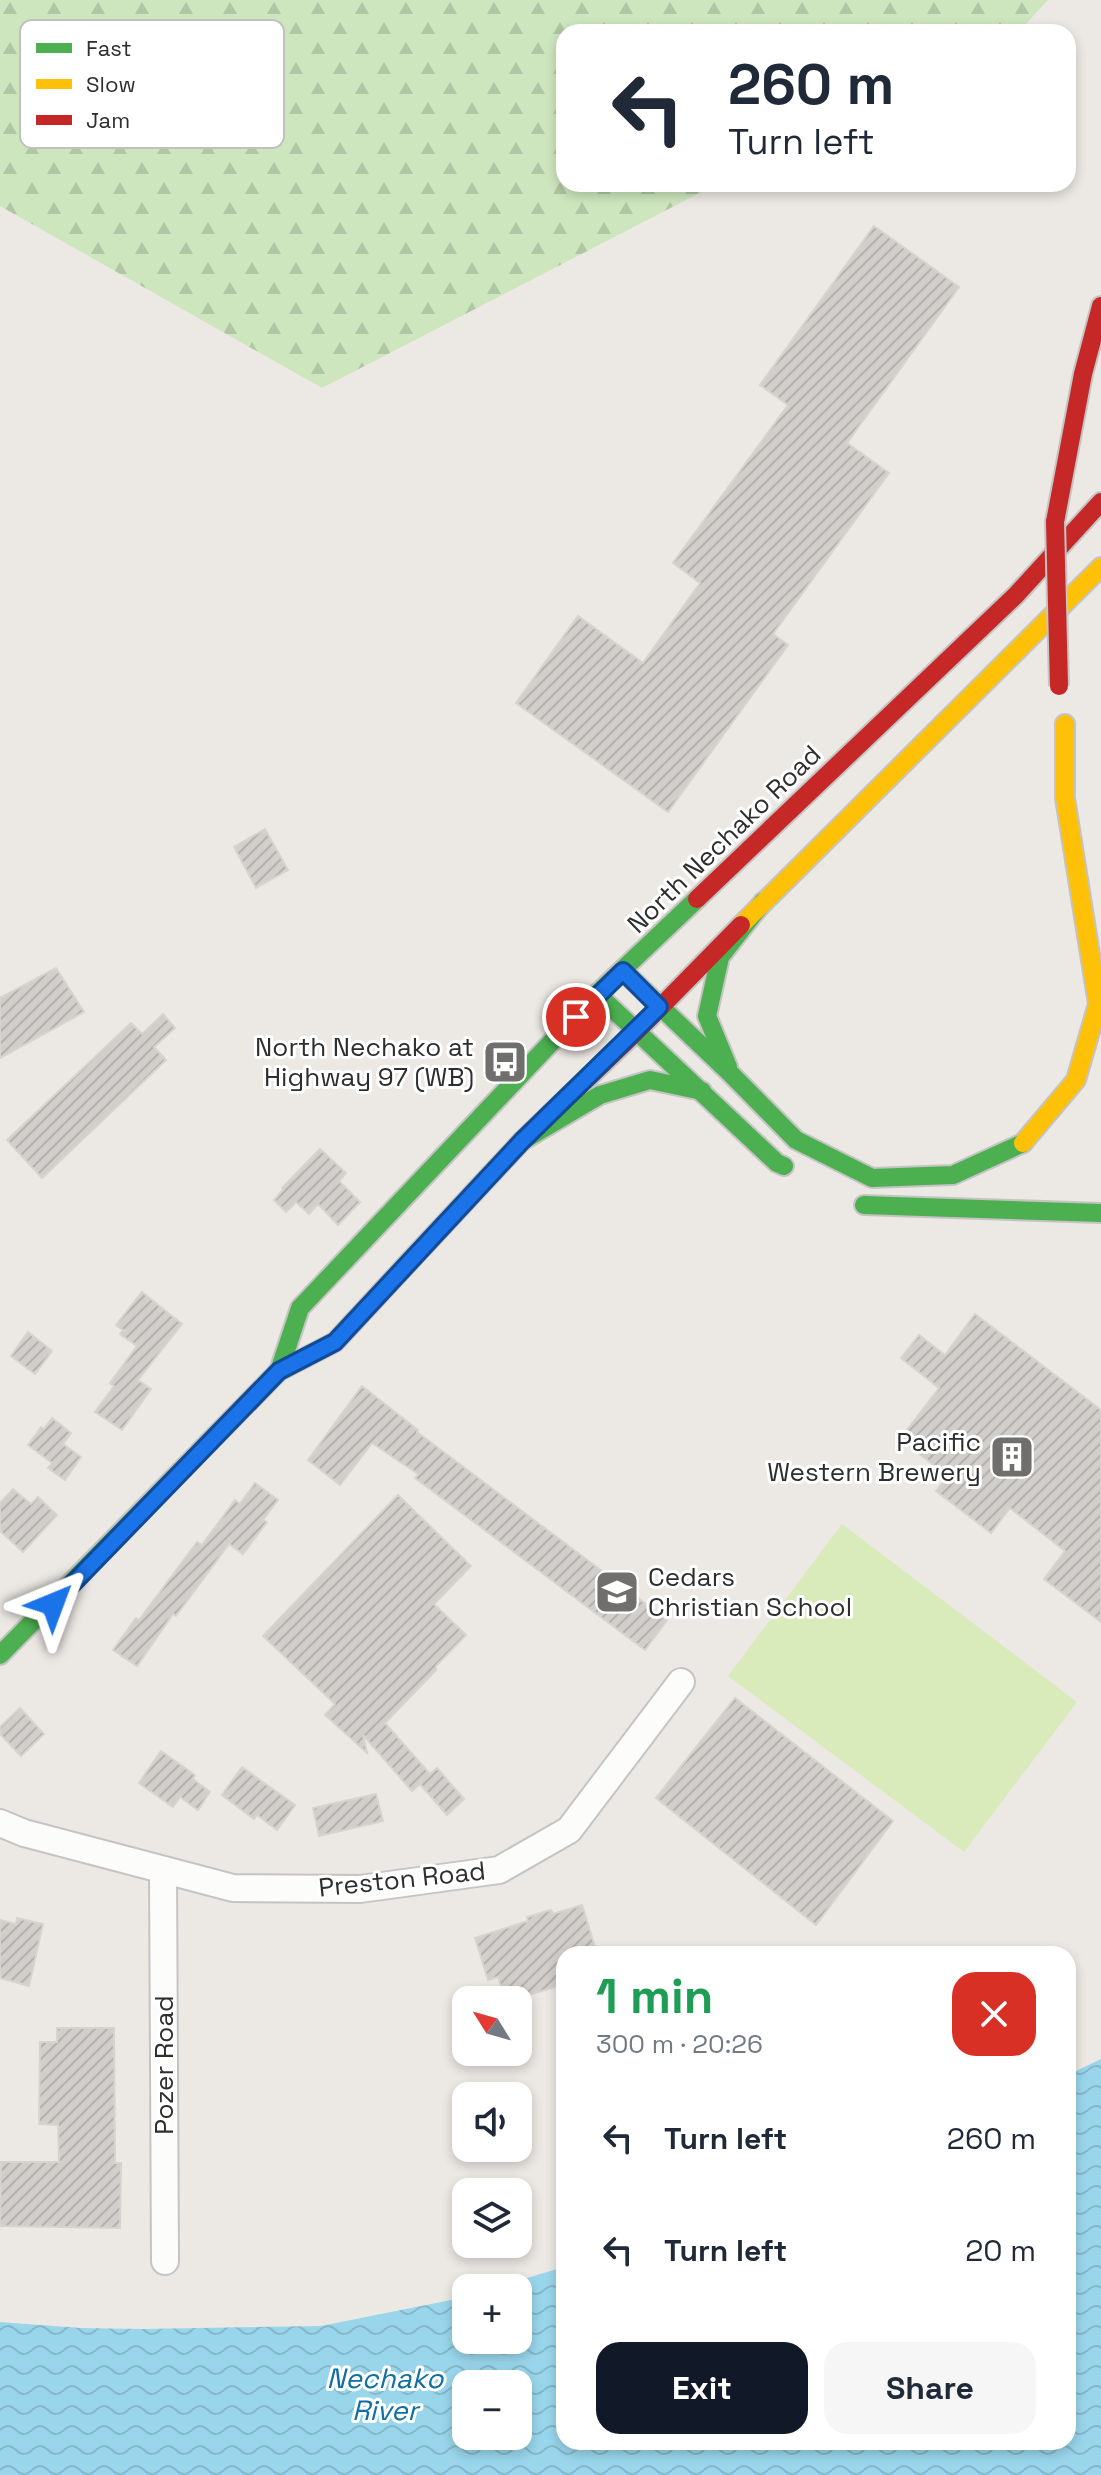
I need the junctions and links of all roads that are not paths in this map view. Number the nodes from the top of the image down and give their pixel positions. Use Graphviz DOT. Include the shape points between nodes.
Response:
graph roads {
  1 [pos="1101,306"];
  2 [pos="1101,502"];
  3 [pos="1101,567"];
  4 [pos="1062,705"];
  5 [pos="1083,782"];
  6 [pos="763,902"];
  7 [pos="623,971"];
  8 [pos="597,994"];
  9 [pos="659,1007"];
  10 [pos="635,1033"];
  11 [pos="730,1073"];
  12 [pos="702,1091"];
  13 [pos="522,1141"];
  14 [pos="806,1177"];
  15 [pos="848,1198"];
  16 [pos="1101,1213"];
  17 [pos="279,1371"];
  18 [pos="0,1655"];
  19 [pos="681,1682"];
  20 [pos="0,1823"];
  21 [pos="163,1870"];
  22 [pos="165,2261"];
  1 -- 4 [label="main road, bridge" via="1055,522"];
  2 -- 7 [label="main road, North Nechako Road" via="1016,595"];
  3 -- 6 [label="main road, North Nechako Road"];
  4 -- 5 [label="main road"];
  4 -- 11 [label="main road" via="1065,798 1098,1004 1076,1080 1026,1141 953,1175 872,1178 796,1140"];
  6 -- 9 [label="main road, North Nechako Road"];
  6 -- 11 [label="main road" via="720,957 707,1016"];
  7 -- 8 [label="main road, North Nechako Road"];
  7 -- 9 [label="main road"];
  8 -- 10 [label="main road"];
  8 -- 17 [label="main road, North Nechako Road" via="300,1308"];
  9 -- 10 [label="main road, North Nechako Road"];
  9 -- 11 [label="main road"];
  10 -- 12 [label="main road"];
  10 -- 13 [label="main road, North Nechako Road"];
  12 -- 13 [label="main road" via="650,1080 600,1095"];
  12 -- 14 [label="main road" via="777,1163"];
  13 -- 17 [label="main road, North Nechako Road" via="335,1342"];
  15 -- 16 [label="main road" via="863,1205"];
  17 -- 18 [label="main road, North Nechako Road"];
  19 -- 21 [label="street, Preston Road" via="569,1830 499,1870 360,1889 233,1888"];
  20 -- 21 [label="street, Preston Road"];
  21 -- 22 [label="street, Pozer Road"];
}
